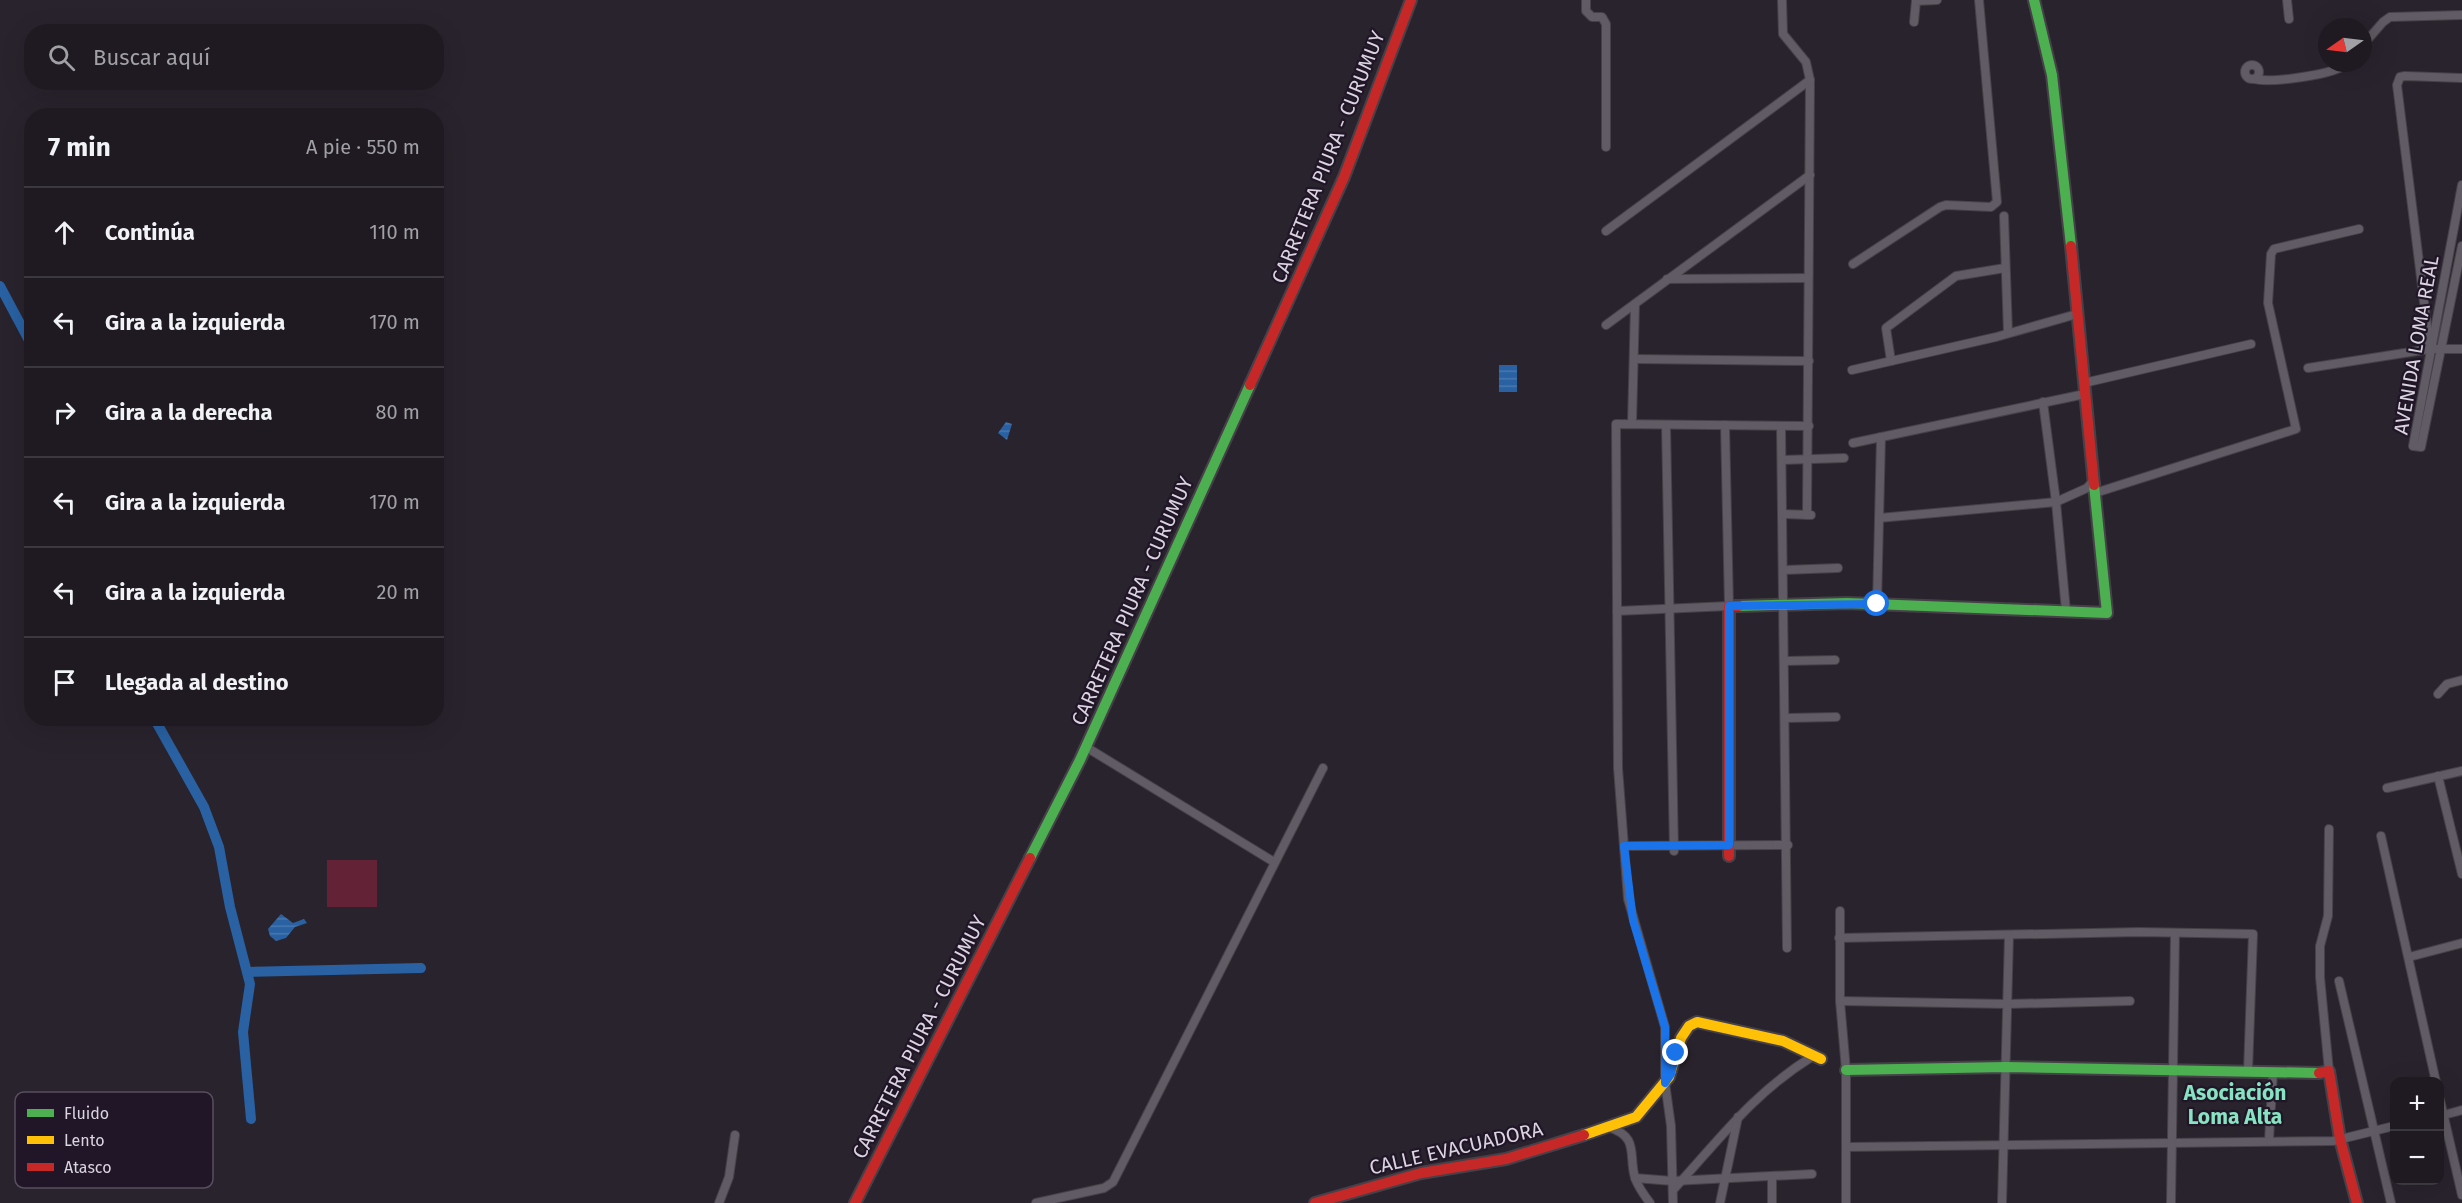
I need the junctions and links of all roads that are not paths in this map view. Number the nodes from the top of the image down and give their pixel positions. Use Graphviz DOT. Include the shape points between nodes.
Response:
graph roads {
  1 [pos="1411,0"];
  2 [pos="1586,0"];
  3 [pos="1782,0"];
  4 [pos="1916,0"];
  5 [pos="1937,0"];
  6 [pos="1979,0"];
  7 [pos="2034,0"];
  8 [pos="2287,0"];
  9 [pos="2462,15"];
  10 [pos="2289,19"];
  11 [pos="1914,22"];
  12 [pos="2372,35"];
  13 [pos="2259,69"];
  14 [pos="2330,72"];
  15 [pos="2462,78"];
  16 [pos="2254,79"];
  17 [pos="1810,80"];
  18 [pos="2271,80"];
  19 [pos="1606,147"];
  20 [pos="1810,175"];
  21 [pos="2462,185"];
  22 [pos="2004,216"];
  23 [pos="2359,229"];
  24 [pos="1606,231"];
  25 [pos="2452,243"];
  26 [pos="2462,245"];
  27 [pos="1853,264"];
  28 [pos="2005,268"];
  29 [pos="1808,278"];
  30 [pos="1667,279"];
  31 [pos="1635,304"];
  32 [pos="2077,314"];
  33 [pos="1606,325"];
  34 [pos="2008,333"];
  35 [pos="2251,344"];
  36 [pos="2440,348"];
  37 [pos="2430,349"];
  38 [pos="2462,349"];
  39 [pos="1634,359"];
  40 [pos="1809,361"];
  41 [pos="1891,361"];
  42 [pos="2308,368"];
  43 [pos="1852,370"];
  44 [pos="2084,389"];
  45 [pos="2043,402"];
  46 [pos="1632,424"];
  47 [pos="1666,425"];
  48 [pos="1725,425"];
  49 [pos="1781,426"];
  50 [pos="1809,426"];
  51 [pos="1881,437"];
  52 [pos="1853,443"];
  53 [pos="1844,458"];
  54 [pos="1807,459"];
  55 [pos="1782,460"];
  56 [pos="2094,480"];
  57 [pos="2095,493"];
  58 [pos="2056,502"];
  59 [pos="1783,514"];
  60 [pos="1879,518"];
  61 [pos="1838,568"];
  62 [pos="1784,570"];
  63 [pos="1784,604"];
  64 [pos="1877,604"];
  65 [pos="1729,606"];
  66 [pos="1670,609"];
  67 [pos="1617,611"];
  68 [pos="2066,611"];
  69 [pos="1835,660"];
  70 [pos="1785,662"];
  71 [pos="2462,680"];
  72 [pos="2438,694"];
  73 [pos="1836,717"];
  74 [pos="1786,718"];
  75 [pos="1086,747"];
  76 [pos="1323,768"];
  77 [pos="2462,771"];
  78 [pos="2438,776"];
  79 [pos="2387,789"];
  80 [pos="2330,829"];
  81 [pos="2381,836"];
  82 [pos="1788,845"];
  83 [pos="1624,846"];
  84 [pos="1674,848"];
  85 [pos="1729,850"];
  86 [pos="1274,862"];
  87 [pos="2462,874"];
  88 [pos="1840,911"];
  89 [pos="2175,933"];
  90 [pos="2009,935"];
  91 [pos="1839,938"];
  92 [pos="2462,943"];
  93 [pos="1787,948"];
  94 [pos="2409,957"];
  95 [pos="2339,981"];
  96 [pos="2130,1001"];
  97 [pos="1840,1002"];
  98 [pos="2007,1004"];
  99 [pos="1817,1058"];
  100 [pos="2006,1067"];
  101 [pos="2173,1069"];
  102 [pos="1846,1070"];
  103 [pos="2248,1071"];
  104 [pos="2330,1071"];
  105 [pos="2273,1072"];
  106 [pos="2435,1077"];
  107 [pos="1665,1083"];
  108 [pos="2462,1110"];
  109 [pos="1739,1114"];
  110 [pos="2444,1114"];
  111 [pos="2444,1126"];
  112 [pos="1606,1127"];
  113 [pos="2390,1127"];
  114 [pos="2373,1132"];
  115 [pos="735,1135"];
  116 [pos="2340,1139"];
  117 [pos="2270,1140"];
  118 [pos="2172,1142"];
  119 [pos="1847,1146"];
  120 [pos="2003,1146"];
  121 [pos="1812,1174"];
  122 [pos="1772,1176"];
  123 [pos="1635,1178"];
  124 [pos="1725,1178"];
  125 [pos="1676,1184"];
  126 [pos="2462,1195"];
  127 [pos="719,1203"];
  128 [pos="855,1203"];
  129 [pos="1036,1203"];
  130 [pos="1315,1203"];
  131 [pos="1650,1203"];
  132 [pos="1673,1203"];
  133 [pos="1720,1203"];
  134 [pos="1772,1203"];
  135 [pos="1846,1203"];
  136 [pos="2002,1203"];
  137 [pos="2171,1203"];
  138 [pos="2357,1203"];
  139 [pos="2391,1203"];
  1 -- 75 [label="street, CARRETERA PIURA - CURUMUY" via="1344,177"];
  2 -- 19 [label="street" via="1586,11 1592,17 1602,17 1606,24"];
  3 -- 17 [label="street" via="1784,34 1806,62"];
  4 -- 5 [label="street"];
  4 -- 11 [label="street"];
  6 -- 27 [label="street" via="1997,202 1990,207 1940,207"];
  7 -- 32 [label="street" via="2055,96"];
  8 -- 10 [label="street"];
  9 -- 12 [label="street" via="2390,17"];
  13 -- 16 [label="street"];
  13 -- 16 [label="street" via="2254,64 2245,68 2245,75"];
  13 -- 18 [label="street"];
  14 -- 18 [label="street"];
  15 -- 37 [label="street" via="2405,76 2400,77 2397,85"];
  16 -- 18 [label="street"];
  17 -- 20 [label="street"];
  17 -- 24 [label="street"];
  20 -- 29 [label="street"];
  20 -- 30 [label="street"];
  21 -- 25 [label="street, AVENIDA LOMA REAL"];
  22 -- 28 [label="street"];
  23 -- 57 [label="street" via="2274,249 2271,254 2268,303 2296,429"];
  25 -- 26 [label="street"];
  25 -- 37 [label="street, AVENIDA LOMA REAL"];
  26 -- 36 [label="street, AVENIDA LOMA REAL"];
  28 -- 34 [label="street"];
  28 -- 41 [label="street" via="1956,276 1886,328"];
  29 -- 30 [label="street"];
  29 -- 40 [label="street"];
  30 -- 31 [label="street"];
  31 -- 33 [label="street"];
  31 -- 39 [label="street"];
  32 -- 34 [label="street"];
  32 -- 44 [label="street"];
  34 -- 41 [label="street"];
  35 -- 44 [label="street"];
  36 -- 37 [label="street"];
  36 -- 37 [label="street, AVENIDA LOMA REAL" via="2421,447 2413,446"];
  36 -- 38 [label="street"];
  37 -- 42 [label="street"];
  39 -- 40 [label="street"];
  39 -- 46 [label="street"];
  40 -- 50 [label="street"];
  41 -- 43 [label="street"];
  44 -- 45 [label="street"];
  44 -- 56 [label="street"];
  45 -- 51 [label="street"];
  45 -- 58 [label="street"];
  46 -- 47 [label="street"];
  46 -- 67 [label="street" via="1616,424"];
  47 -- 48 [label="street"];
  47 -- 66 [label="street"];
  48 -- 49 [label="street"];
  48 -- 65 [label="street"];
  49 -- 50 [label="street"];
  49 -- 55 [label="street"];
  50 -- 54 [label="street"];
  51 -- 52 [label="street"];
  51 -- 60 [label="street"];
  53 -- 54 [label="street"];
  54 -- 55 [label="street"];
  54 -- 59 [label="street" via="1809,515"];
  55 -- 59 [label="street"];
  56 -- 57 [label="street"];
  56 -- 58 [label="street" via="2087,488"];
  57 -- 68 [label="street" via="2107,613"];
  58 -- 60 [label="street"];
  58 -- 68 [label="street"];
  59 -- 62 [label="street"];
  60 -- 64 [label="street"];
  61 -- 62 [label="street"];
  62 -- 63 [label="street"];
  63 -- 64 [label="street"];
  63 -- 65 [label="street"];
  63 -- 70 [label="street"];
  64 -- 68 [label="street"];
  65 -- 66 [label="street"];
  65 -- 85 [label="street"];
  66 -- 67 [label="street"];
  66 -- 84 [label="street"];
  67 -- 83 [label="street" via="1618,768"];
  69 -- 70 [label="street"];
  70 -- 74 [label="street"];
  71 -- 72 [label="street" via="2447,684"];
  73 -- 74 [label="street"];
  74 -- 82 [label="street"];
  75 -- 86 [label="street"];
  75 -- 128 [label="street, CARRETERA PIURA - CURUMUY"];
  76 -- 86 [label="street"];
  77 -- 78 [label="street"];
  78 -- 79 [label="street"];
  78 -- 87 [label="street"];
  80 -- 104 [label="street" via="2328,916 2320,946 2320,977"];
  81 -- 94 [label="street"];
  82 -- 85 [label="street"];
  82 -- 93 [label="street"];
  83 -- 84 [label="street"];
  83 -- 107 [label="street" via="1633,920 1665,1027"];
  84 -- 85 [label="street"];
  86 -- 129 [label="street" via="1113,1182 1104,1188"];
  88 -- 91 [label="street"];
  89 -- 90 [label="street"];
  89 -- 101 [label="street"];
  89 -- 103 [label="street" via="2253,934"];
  90 -- 91 [label="street"];
  90 -- 98 [label="street"];
  91 -- 97 [label="street"];
  92 -- 94 [label="street"];
  94 -- 106 [label="street"];
  95 -- 114 [label="street"];
  96 -- 98 [label="street"];
  97 -- 98 [label="street"];
  97 -- 102 [label="street"];
  98 -- 100 [label="street"];
  99 -- 107 [label="street" via="1783,1041 1697,1022 1688,1026 1678,1041 1671,1074"];
  99 -- 109 [label="street" via="1786,1072"];
  100 -- 101 [label="street"];
  100 -- 102 [label="street"];
  100 -- 120 [label="street"];
  101 -- 103 [label="street"];
  101 -- 118 [label="street"];
  102 -- 119 [label="street"];
  103 -- 105 [label="street"];
  104 -- 105 [label="street"];
  104 -- 116 [label="street"];
  105 -- 117 [label="street"];
  107 -- 112 [label="street, CALLE EVACUADORA" via="1640,1115"];
  107 -- 125 [label="street"];
  108 -- 110 [label="street"];
  109 -- 124 [label="street"];
  109 -- 125 [label="street"];
  111 -- 126 [label="street"];
  112 -- 123 [label="street" via="1619,1131 1631,1145"];
  112 -- 130 [label="street, CALLE EVACUADORA" via="1506,1159 1431,1171"];
  113 -- 114 [label="street"];
  114 -- 116 [label="street"];
  114 -- 139 [label="street"];
  115 -- 127 [label="street" via="729,1177"];
  116 -- 117 [label="street"];
  116 -- 138 [label="street"];
  117 -- 118 [label="street"];
  118 -- 120 [label="street"];
  118 -- 137 [label="street"];
  119 -- 120 [label="street"];
  119 -- 135 [label="street"];
  120 -- 136 [label="street"];
  121 -- 122 [label="street"];
  122 -- 124 [label="street"];
  122 -- 134 [label="street"];
  123 -- 125 [label="street"];
  123 -- 131 [label="street"];
  124 -- 125 [label="street"];
  124 -- 133 [label="street"];
  125 -- 132 [label="street"];
}
